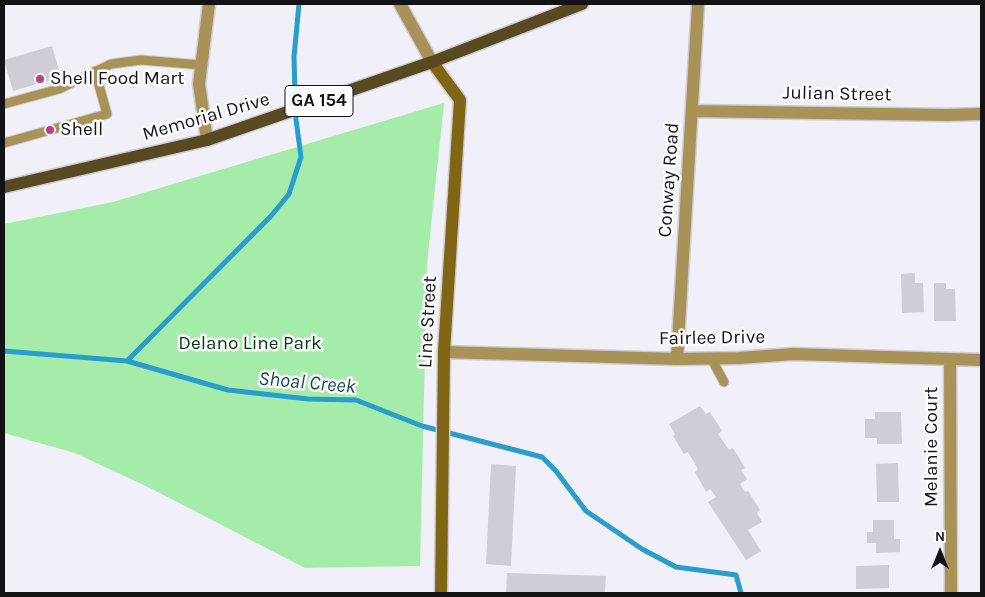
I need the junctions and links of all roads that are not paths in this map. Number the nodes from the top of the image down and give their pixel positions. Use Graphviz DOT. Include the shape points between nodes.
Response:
graph roads {
  1 [pos="209,4"];
  2 [pos="400,4"];
  3 [pos="582,4"];
  4 [pos="698,4"];
  5 [pos="432,62"];
  6 [pos="202,65"];
  7 [pos="95,71"];
  8 [pos="4,104"];
  9 [pos="692,111"];
  10 [pos="981,114"];
  11 [pos="207,140"];
  12 [pos="4,143"];
  13 [pos="4,187"];
  14 [pos="444,352"];
  15 [pos="711,358"];
  16 [pos="676,359"];
  17 [pos="950,360"];
  18 [pos="981,360"];
  19 [pos="724,382"];
  20 [pos="441,593"];
  21 [pos="951,593"];
  1 -- 6 [label="street"];
  2 -- 5 [label="street"];
  3 -- 5 [label="main road, Memorial Drive / GA 154"];
  4 -- 9 [label="street, Conway Road"];
  5 -- 11 [label="main road, Memorial Drive / GA 154"];
  5 -- 14 [label="street, Line Street" via="460,100"];
  6 -- 7 [label="lane" via="141,60 111,64"];
  6 -- 11 [label="street" via="199,84"];
  7 -- 8 [label="lane" via="59,89"];
  7 -- 12 [label="lane" via="108,114"];
  9 -- 10 [label="street, Julian Street"];
  9 -- 16 [label="street, Conway Road"];
  11 -- 13 [label="main road, Memorial Drive / GA 154"];
  14 -- 16 [label="street, Fairlee Drive"];
  14 -- 20 [label="street, Line Street"];
  15 -- 16 [label="street, Fairlee Drive"];
  15 -- 17 [label="street, Fairlee Drive" via="793,354"];
  15 -- 19 [label="lane"];
  17 -- 18 [label="street, Fairlee Drive"];
  17 -- 21 [label="street, Melanie Court"];
}
